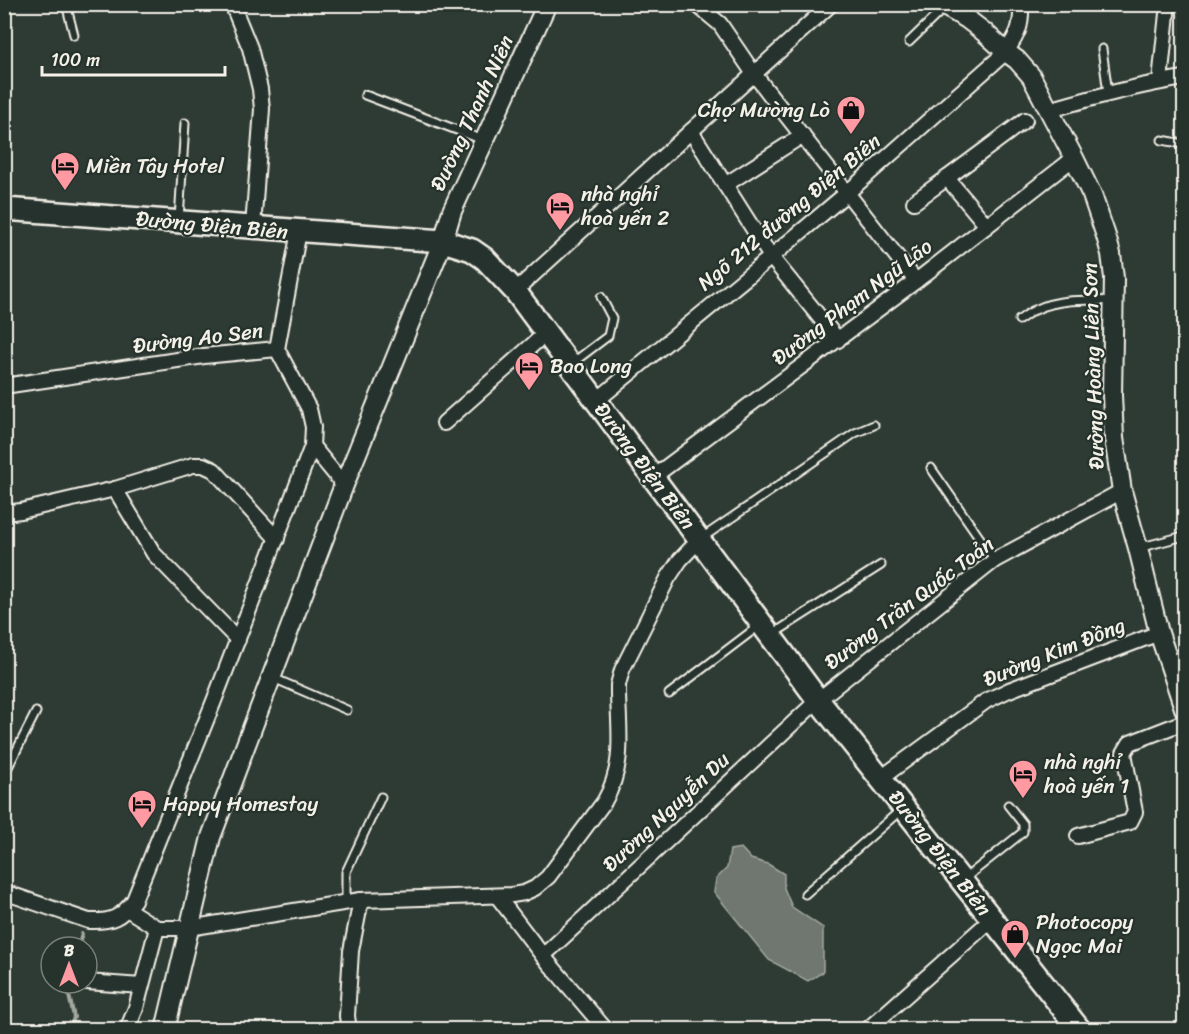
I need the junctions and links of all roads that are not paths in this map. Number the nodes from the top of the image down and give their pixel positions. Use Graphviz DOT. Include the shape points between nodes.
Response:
graph roads {
  1 [pos="66,4"];
  2 [pos="232,4"];
  3 [pos="547,4"];
  4 [pos="696,4"];
  5 [pos="831,4"];
  6 [pos="1022,4"];
  7 [pos="1168,4"];
  8 [pos="942,6"];
  9 [pos="75,35"];
  10 [pos="909,42"];
  11 [pos="1102,49"];
  12 [pos="1006,52"];
  13 [pos="754,74"];
  14 [pos="1185,78"];
  15 [pos="1160,81"];
  16 [pos="1108,93"];
  17 [pos="365,95"];
  18 [pos="1049,110"];
  19 [pos="1025,120"];
  20 [pos="185,123"];
  21 [pos="691,131"];
  22 [pos="803,135"];
  23 [pos="484,140"];
  24 [pos="1162,140"];
  25 [pos="1185,144"];
  26 [pos="1074,158"];
  27 [pos="947,178"];
  28 [pos="725,185"];
  29 [pos="847,193"];
  30 [pos="914,202"];
  31 [pos="4,208"];
  32 [pos="179,222"];
  33 [pos="987,226"];
  34 [pos="253,227"];
  35 [pos="298,231"];
  36 [pos="443,241"];
  37 [pos="771,257"];
  38 [pos="916,281"];
  39 [pos="515,291"];
  40 [pos="601,297"];
  41 [pos="1115,301"];
  42 [pos="1019,320"];
  43 [pos="546,333"];
  44 [pos="837,340"];
  45 [pos="277,350"];
  46 [pos="569,365"];
  47 [pos="4,386"];
  48 [pos="596,401"];
  49 [pos="444,423"];
  50 [pos="874,425"];
  51 [pos="312,446"];
  52 [pos="931,468"];
  53 [pos="653,477"];
  54 [pos="344,485"];
  55 [pos="116,489"];
  56 [pos="1122,491"];
  57 [pos="4,513"];
  58 [pos="1185,536"];
  59 [pos="277,538"];
  60 [pos="699,540"];
  61 [pos="1138,549"];
  62 [pos="995,560"];
  63 [pos="881,565"];
  64 [pos="766,629"];
  65 [pos="1159,633"];
  66 [pos="238,640"];
  67 [pos="1179,675"];
  68 [pos="271,677"];
  69 [pos="669,694"];
  70 [pos="818,700"];
  71 [pos="1185,708"];
  72 [pos="347,710"];
  73 [pos="36,712"];
  74 [pos="1185,722"];
  75 [pos="4,775"];
  76 [pos="880,778"];
  77 [pos="381,797"];
  78 [pos="1008,805"];
  79 [pos="904,807"];
  80 [pos="1078,836"];
  81 [pos="962,880"];
  82 [pos="4,892"];
  83 [pos="805,894"];
  84 [pos="498,897"];
  85 [pos="361,900"];
  86 [pos="346,902"];
  87 [pos="127,909"];
  88 [pos="992,919"];
  89 [pos="157,928"];
  90 [pos="189,928"];
  91 [pos="543,956"];
  92 [pos="99,983"];
  93 [pos="141,986"];
  94 [pos="873,1027"];
  95 [pos="127,1029"];
  96 [pos="165,1029"];
  97 [pos="349,1029"];
  98 [pos="606,1029"];
  99 [pos="1080,1029"];
  1 -- 9 [label="lane"];
  2 -- 34 [label="street" via="250,48 262,110"];
  3 -- 23 [label="main road, Đường Thanh Niên"];
  4 -- 13 [label="street" via="720,24"];
  5 -- 13 [label="street"];
  6 -- 12 [label="street, Ngõ 212 đường Điện Biên" via="1018,34"];
  7 -- 15 [label="street"];
  8 -- 10 [label="lane"];
  8 -- 12 [label="main road, Đường Hoàng Liên Sơn" via="966,19"];
  11 -- 16 [label="lane"];
  12 -- 18 [label="main road, Đường Hoàng Liên Sơn" via="1031,76"];
  12 -- 29 [label="street, Ngõ 212 đường Điện Biên"];
  13 -- 21 [label="street"];
  13 -- 22 [label="street"];
  14 -- 15 [label="street"];
  15 -- 16 [label="street"];
  16 -- 18 [label="street"];
  17 -- 23 [label="lane"];
  18 -- 26 [label="main road, Đường Hoàng Liên Sơn"];
  19 -- 27 [label="street"];
  20 -- 32 [label="lane"];
  21 -- 28 [label="street"];
  21 -- 39 [label="street"];
  22 -- 28 [label="street"];
  22 -- 29 [label="street"];
  23 -- 36 [label="main road, Đường Thanh Niên" via="452,210"];
  24 -- 25 [label="lane"];
  26 -- 33 [label="street, Đường Phạm Ngũ Lão"];
  26 -- 41 [label="main road, Đường Hoàng Liên Sơn" via="1106,236"];
  27 -- 30 [label="street"];
  27 -- 33 [label="street"];
  28 -- 37 [label="street"];
  29 -- 37 [label="street, Ngõ 212 đường Điện Biên"];
  29 -- 38 [label="street"];
  31 -- 32 [label="main road, Đường Điện Biên"];
  32 -- 34 [label="main road, Đường Điện Biên"];
  33 -- 38 [label="street, Đường Phạm Ngũ Lão"];
  34 -- 35 [label="main road, Đường Điện Biên"];
  35 -- 36 [label="main road, Đường Điện Biên"];
  35 -- 45 [label="street, Đường Ao Sen"];
  36 -- 39 [label="main road, Đường Điện Biên" via="472,250 485,259"];
  36 -- 54 [label="main road, Đường Thanh Niên"];
  37 -- 44 [label="street"];
  37 -- 48 [label="street, Ngõ 212 đường Điện Biên"];
  38 -- 44 [label="street, Đường Phạm Ngũ Lão"];
  39 -- 43 [label="main road, Đường Điện Biên"];
  40 -- 46 [label="lane" via="612,318 608,336"];
  41 -- 42 [label="lane" via="1048,305"];
  41 -- 56 [label="main road, Đường Hoàng Liên Sơn" via="1112,395"];
  43 -- 46 [label="main road, Đường Điện Biên"];
  43 -- 49 [label="street"];
  44 -- 53 [label="street, Đường Phạm Ngũ Lão"];
  45 -- 47 [label="street, Đường Ao Sen" via="204,356"];
  45 -- 51 [label="street" via="309,409"];
  46 -- 48 [label="main road, Đường Điện Biên"];
  48 -- 53 [label="main road, Đường Điện Biên"];
  50 -- 60 [label="lane"];
  51 -- 54 [label="street"];
  51 -- 59 [label="street"];
  52 -- 62 [label="lane"];
  53 -- 60 [label="main road, Đường Điện Biên"];
  54 -- 68 [label="main road, Đường Thanh Niên"];
  55 -- 57 [label="street"];
  55 -- 59 [label="street" via="203,465 214,470"];
  55 -- 66 [label="street" via="154,554"];
  56 -- 61 [label="main road, Đường Hoàng Liên Sơn"];
  56 -- 62 [label="street, Đường Trần Quốc Toản"];
  58 -- 61 [label="lane"];
  59 -- 66 [label="street"];
  60 -- 64 [label="main road, Đường Điện Biên"];
  60 -- 84 [label="street" via="668,578 620,677 619,762 604,802 548,877 535,888"];
  61 -- 65 [label="main road, Đường Hoàng Liên Sơn"];
  62 -- 70 [label="street, Đường Trần Quốc Toản"];
  63 -- 64 [label="lane"];
  64 -- 69 [label="lane"];
  64 -- 70 [label="main road, Đường Điện Biên"];
  65 -- 67 [label="main road, Đường Hoàng Liên Sơn"];
  65 -- 76 [label="street, Đường Kim Đồng" via="986,701"];
  66 -- 87 [label="street" via="134,900"];
  67 -- 71 [label="main road, Đường Hoàng Liên Sơn"];
  68 -- 72 [label="lane"];
  68 -- 90 [label="main road, Đường Thanh Niên" via="212,837"];
  70 -- 76 [label="main road, Đường Điện Biên"];
  70 -- 91 [label="street, Đường Nguyễn Du"];
  73 -- 75 [label="lane"];
  74 -- 80 [label="street" via="1130,743 1124,753 1135,812 1130,822"];
  76 -- 79 [label="main road, Đường Điện Biên"];
  77 -- 86 [label="lane" via="346,872"];
  78 -- 81 [label="lane" via="1023,824 1023,832"];
  79 -- 81 [label="main road, Đường Điện Biên"];
  79 -- 83 [label="lane"];
  81 -- 88 [label="main road, Đường Điện Biên"];
  82 -- 87 [label="street" via="89,921 116,918"];
  84 -- 85 [label="street"];
  84 -- 91 [label="street"];
  85 -- 86 [label="street"];
  85 -- 97 [label="street" via="351,951"];
  86 -- 90 [label="street"];
  87 -- 89 [label="street"];
  88 -- 94 [label="street"];
  88 -- 99 [label="main road, Đường Điện Biên"];
  89 -- 90 [label="street"];
  89 -- 93 [label="street"];
  90 -- 96 [label="main road, Đường Thanh Niên"];
  91 -- 98 [label="street"];
  92 -- 93 [label="street"];
  93 -- 95 [label="street"];
}
